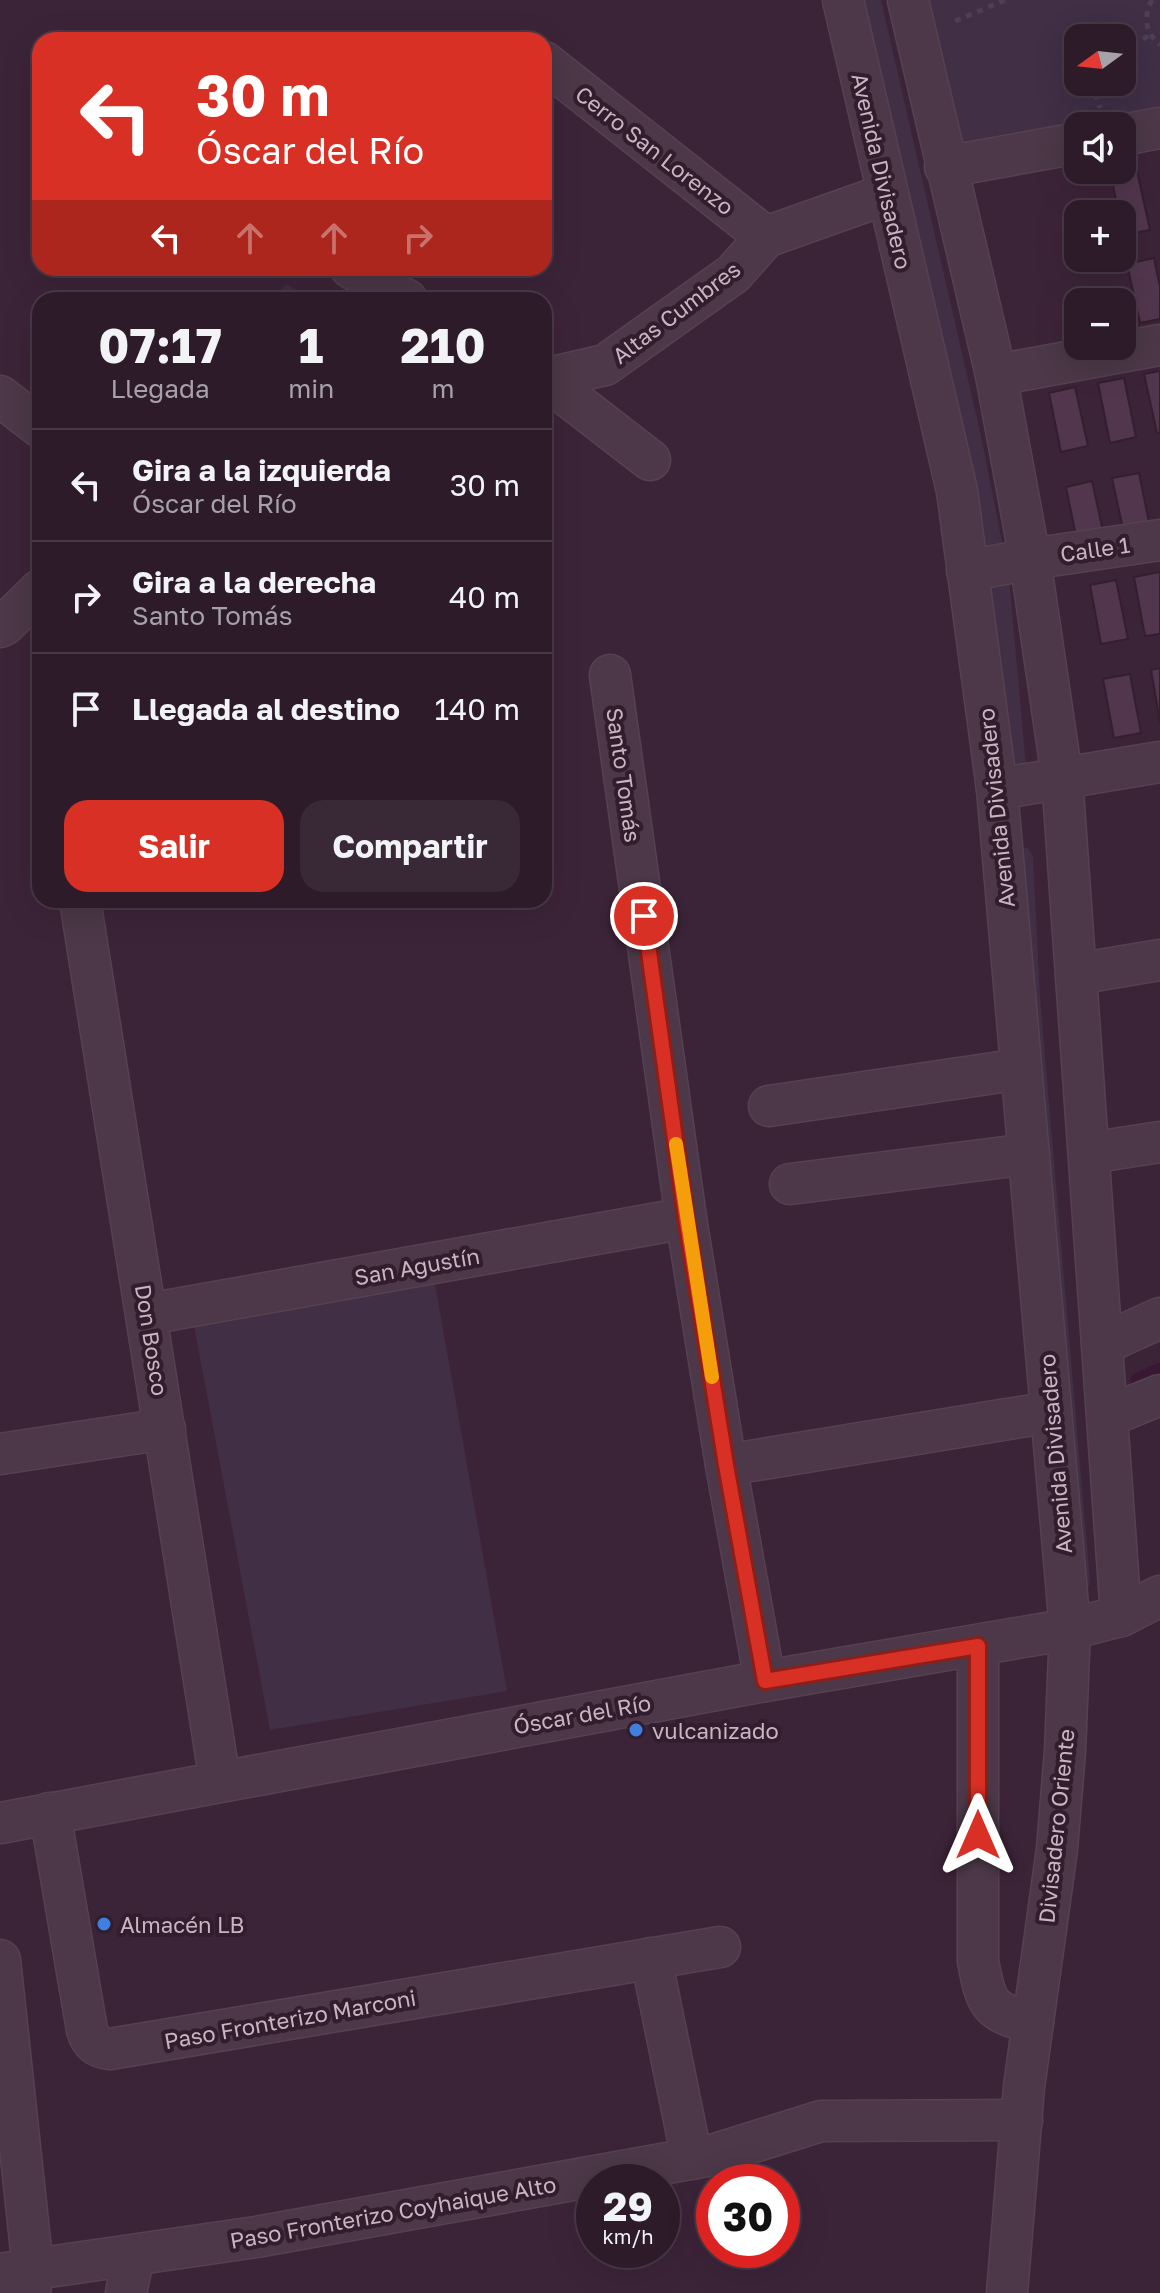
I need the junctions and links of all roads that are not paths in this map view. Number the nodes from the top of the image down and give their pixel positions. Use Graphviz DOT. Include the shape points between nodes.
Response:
graph roads {
  1 [pos="843,0"];
  2 [pos="908,0"];
  3 [pos="552,68"];
  4 [pos="1160,128"];
  5 [pos="1136,132"];
  6 [pos="1064,146"];
  7 [pos="945,167"];
  8 [pos="887,194"];
  9 [pos="766,237"];
  10 [pos="365,276"];
  11 [pos="393,292"];
  12 [pos="1160,345"];
  13 [pos="996,375"];
  14 [pos="552,376"];
  15 [pos="552,383"];
  16 [pos="0,396"];
  17 [pos="32,421"];
  18 [pos="650,460"];
  19 [pos="1160,540"];
  20 [pos="1030,559"];
  21 [pos="967,571"];
  22 [pos="32,598"];
  23 [pos="0,627"];
  24 [pos="610,675"];
  25 [pos="1160,762"];
  26 [pos="1062,777"];
  27 [pos="997,789"];
  28 [pos="81,908"];
  29 [pos="1160,960"];
  30 [pos="1076,974"];
  31 [pos="1021,1069"];
  32 [pos="769,1106"];
  33 [pos="1160,1142"];
  34 [pos="1089,1153"];
  35 [pos="1029,1154"];
  36 [pos="790,1184"];
  37 [pos="686,1218"];
  38 [pos="148,1314"];
  39 [pos="1160,1318"];
  40 [pos="1103,1344"];
  41 [pos="1160,1395"];
  42 [pos="1051,1412"];
  43 [pos="1108,1416"];
  44 [pos="165,1429"];
  45 [pos="0,1454"];
  46 [pos="726,1465"];
  47 [pos="1160,1596"];
  48 [pos="1121,1616"];
  49 [pos="1070,1629"];
  50 [pos="978,1646"];
  51 [pos="765,1681"];
  52 [pos="220,1781"];
  53 [pos="50,1813"];
  54 [pos="0,1823"];
  55 [pos="720,1947"];
  56 [pos="651,1958"];
  57 [pos="0,1960"];
  58 [pos="1033,2023"];
  59 [pos="5,2060"];
  60 [pos="1022,2120"];
  61 [pos="692,2159"];
  62 [pos="134,2255"];
  63 [pos="21,2279"];
  64 [pos="126,2293"];
  65 [pos="1007,2293"];
  1 -- 8 [label="street, Avenida Divisadero"];
  2 -- 7 [label="street"];
  3 -- 9 [label="street, Cerro San Lorenzo"];
  4 -- 5 [label="street"];
  6 -- 7 [label="street"];
  7 -- 13 [label="street"];
  8 -- 9 [label="street, Altas Cumbres"];
  8 -- 21 [label="street, Avenida Divisadero" via="957,491"];
  9 -- 14 [label="street, Altas Cumbres" via="733,274 605,365"];
  10 -- 11 [label="street"];
  12 -- 13 [label="street"];
  13 -- 20 [label="street"];
  15 -- 18 [label="street"];
  16 -- 17 [label="street"];
  19 -- 20 [label="street, Calle 1"];
  20 -- 21 [label="street, Calle 1"];
  20 -- 26 [label="street"];
  21 -- 27 [label="street, Avenida Divisadero"];
  22 -- 23 [label="street"];
  24 -- 37 [label="street, Santo Tomás"];
  25 -- 26 [label="street"];
  26 -- 27 [label="street"];
  26 -- 30 [label="street"];
  27 -- 31 [label="street, Avenida Divisadero"];
  28 -- 38 [label="street, Don Bosco"];
  29 -- 30 [label="street"];
  30 -- 34 [label="street"];
  31 -- 32 [label="street"];
  31 -- 35 [label="street, Avenida Divisadero"];
  33 -- 34 [label="street"];
  34 -- 40 [label="street"];
  35 -- 36 [label="street"];
  35 -- 42 [label="street, Avenida Divisadero"];
  37 -- 38 [label="street, San Agustín"];
  37 -- 46 [label="street, Santo Tomás"];
  38 -- 44 [label="street, Don Bosco"];
  39 -- 40 [label="street"];
  40 -- 43 [label="street"];
  41 -- 43 [label="street"];
  42 -- 46 [label="street"];
  42 -- 49 [label="street, Avenida Divisadero"];
  43 -- 48 [label="street"];
  44 -- 45 [label="street"];
  44 -- 52 [label="street, Don Bosco"];
  46 -- 51 [label="street, Santo Tomás"];
  47 -- 48 [label="street, Óscar del Río"];
  48 -- 49 [label="street, Óscar del Río"];
  49 -- 50 [label="street, Óscar del Río"];
  49 -- 58 [label="street, Divisadero Oriente" via="1057,1849"];
  50 -- 51 [label="street, Óscar del Río"];
  50 -- 58 [label="street" via="978,1961 987,2000 1005,2016"];
  51 -- 52 [label="street, Óscar del Río"];
  52 -- 53 [label="street, Óscar del Río"];
  53 -- 54 [label="street, Óscar del Río"];
  53 -- 56 [label="street, Paso Fronterizo Marconi" via="87,2030 103,2049"];
  55 -- 56 [label="street, Paso Fronterizo Marconi"];
  56 -- 61 [label="street"];
  57 -- 59 [label="street"];
  58 -- 60 [label="street, Divisadero Oriente"];
  59 -- 63 [label="street"];
  60 -- 61 [label="street, Paso Fronterizo Coyhaique Alto" via="821,2121"];
  60 -- 65 [label="street, Divisadero Oriente"];
  61 -- 62 [label="street, Paso Fronterizo Coyhaique Alto"];
  62 -- 63 [label="street, Paso Fronterizo Coyhaique Alto"];
  62 -- 64 [label="street"];
}
